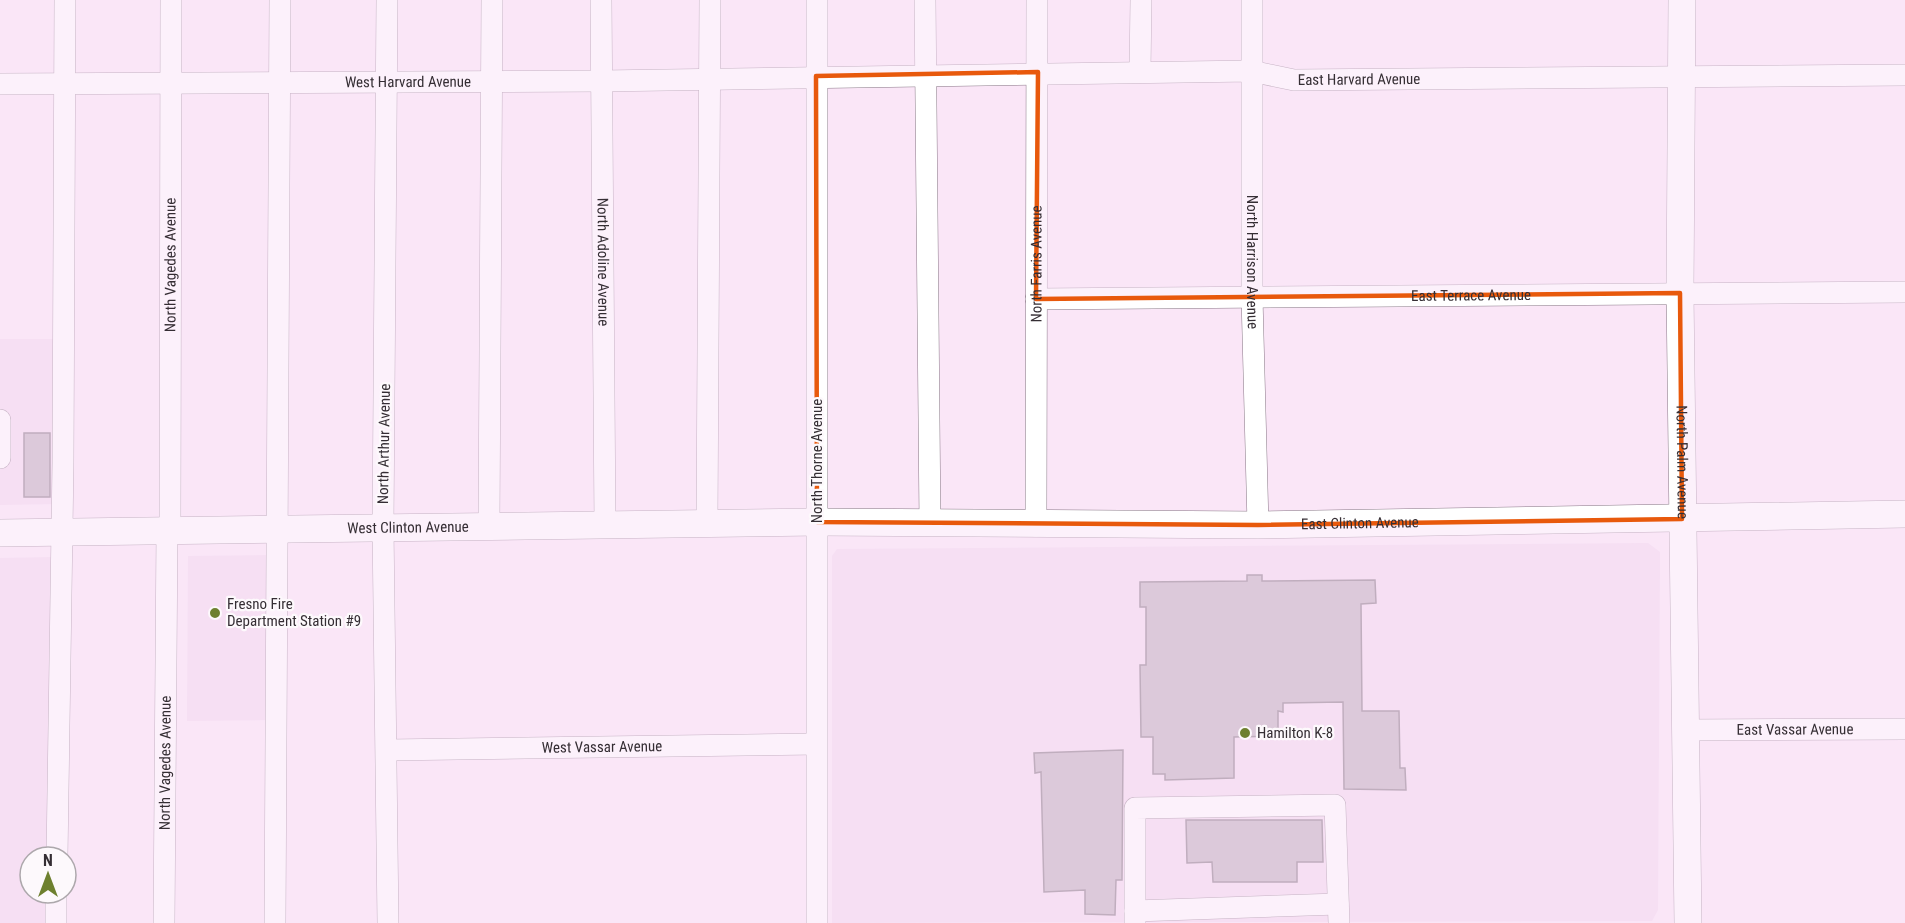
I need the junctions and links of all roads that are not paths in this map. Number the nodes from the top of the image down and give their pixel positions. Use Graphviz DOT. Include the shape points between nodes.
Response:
graph roads {
  1 [pos="65,0"];
  2 [pos="171,0"];
  3 [pos="280,0"];
  4 [pos="387,0"];
  5 [pos="492,0"];
  6 [pos="602,0"];
  7 [pos="710,0"];
  8 [pos="817,0"];
  9 [pos="925,0"];
  10 [pos="1037,0"];
  11 [pos="1141,0"];
  12 [pos="1252,0"];
  13 [pos="1682,0"];
  14 [pos="1251,70"];
  15 [pos="1140,71"];
  16 [pos="1038,72"];
  17 [pos="926,74"];
  18 [pos="1905,75"];
  19 [pos="816,76"];
  20 [pos="1681,76"];
  21 [pos="709,78"];
  22 [pos="491,80"];
  23 [pos="387,81"];
  24 [pos="602,81"];
  25 [pos="64,82"];
  26 [pos="171,82"];
  27 [pos="279,82"];
  28 [pos="0,84"];
  29 [pos="1905,292"];
  30 [pos="1680,293"];
  31 [pos="1252,297"];
  32 [pos="1036,299"];
  33 [pos="0,420"];
  34 [pos="0,458"];
  35 [pos="1905,514"];
  36 [pos="1682,519"];
  37 [pos="817,522"];
  38 [pos="930,523"];
  39 [pos="707,524"];
  40 [pos="605,525"];
  41 [pos="1258,525"];
  42 [pos="489,526"];
  43 [pos="1036,526"];
  44 [pos="383,527"];
  45 [pos="276,529"];
  46 [pos="60,531"];
  47 [pos="168,531"];
  48 [pos="0,533"];
  49 [pos="1905,729"];
  50 [pos="1684,730"];
  51 [pos="816,744"];
  52 [pos="388,750"];
  53 [pos="57,845"];
  54 [pos="56,905"];
  55 [pos="1338,914"];
  56 [pos="1135,917"];
  57 [pos="56,923"];
  58 [pos="164,923"];
  59 [pos="275,923"];
  60 [pos="388,923"];
  61 [pos="817,923"];
  62 [pos="1688,923"];
  1 -- 25 [label="street"];
  2 -- 26 [label="street, North Vagedes Avenue"];
  3 -- 27 [label="street"];
  4 -- 23 [label="street, North Arthur Avenue"];
  5 -- 22 [label="street"];
  6 -- 24 [label="street, North Adoline Avenue"];
  7 -- 21 [label="street"];
  8 -- 19 [label="street, North Thorne Avenue"];
  9 -- 17 [label="street"];
  10 -- 16 [label="street, North Farris Avenue"];
  11 -- 15 [label="street"];
  12 -- 14 [label="street, North Harrison Avenue"];
  13 -- 20 [label="main road, North Palm Avenue"];
  14 -- 15 [label="street, East Harvard Avenue"];
  14 -- 20 [label="street, East Harvard Avenue" via="1294,80"];
  14 -- 31 [label="street, North Harrison Avenue"];
  15 -- 16 [label="street, East Harvard Avenue"];
  16 -- 17 [label="street, East Harvard Avenue"];
  16 -- 32 [label="street, North Farris Avenue"];
  17 -- 19 [label="street, East Harvard Avenue"];
  17 -- 38 [label="street"];
  18 -- 20 [label="street, East Harvard Avenue"];
  19 -- 21 [label="street, West Harvard Avenue"];
  19 -- 37 [label="street, North Thorne Avenue"];
  20 -- 30 [label="main road, North Palm Avenue"];
  21 -- 24 [label="street, West Harvard Avenue"];
  21 -- 39 [label="street"];
  22 -- 23 [label="street, West Harvard Avenue"];
  22 -- 24 [label="street, West Harvard Avenue"];
  22 -- 42 [label="street"];
  23 -- 27 [label="street, West Harvard Avenue"];
  23 -- 44 [label="street, North Arthur Avenue"];
  24 -- 40 [label="street, North Adoline Avenue"];
  25 -- 26 [label="street, West Harvard Avenue"];
  25 -- 28 [label="street, West Harvard Avenue"];
  25 -- 46 [label="street"];
  26 -- 27 [label="street, West Harvard Avenue"];
  26 -- 47 [label="street, North Vagedes Avenue"];
  27 -- 45 [label="street"];
  29 -- 30 [label="street, East Terrace Avenue"];
  30 -- 31 [label="street, East Terrace Avenue"];
  30 -- 36 [label="main road, North Palm Avenue"];
  31 -- 32 [label="street, East Terrace Avenue"];
  31 -- 41 [label="street, North Harrison Avenue"];
  32 -- 43 [label="street, North Farris Avenue"];
  33 -- 34 [label="street"];
  35 -- 36 [label="main road, East Clinton Avenue"];
  36 -- 41 [label="main road, East Clinton Avenue"];
  36 -- 50 [label="main road, North Palm Avenue"];
  37 -- 38 [label="main road, East Clinton Avenue"];
  37 -- 39 [label="main road, West Clinton Avenue"];
  37 -- 51 [label="street, North Thorne Avenue"];
  38 -- 43 [label="main road, East Clinton Avenue"];
  39 -- 40 [label="main road, West Clinton Avenue"];
  40 -- 42 [label="main road, West Clinton Avenue"];
  41 -- 43 [label="main road, East Clinton Avenue"];
  42 -- 44 [label="main road, West Clinton Avenue"];
  44 -- 45 [label="main road, West Clinton Avenue"];
  44 -- 52 [label="street, North Arthur Avenue"];
  45 -- 47 [label="main road, West Clinton Avenue"];
  45 -- 59 [label="street"];
  46 -- 47 [label="main road, West Clinton Avenue"];
  46 -- 48 [label="main road, West Clinton Avenue"];
  46 -- 53 [label="street"];
  47 -- 58 [label="street, North Vagedes Avenue"];
  49 -- 50 [label="street, East Vassar Avenue"];
  50 -- 62 [label="main road, North Palm Avenue"];
  51 -- 52 [label="street, West Vassar Avenue"];
  51 -- 61 [label="street, North Thorne Avenue"];
  52 -- 60 [label="street, North Arthur Avenue"];
  54 -- 57 [label="street"];
  55 -- 56 [label="street"];
  55 -- 56 [label="street" via="1335,805 1135,808"];
}
